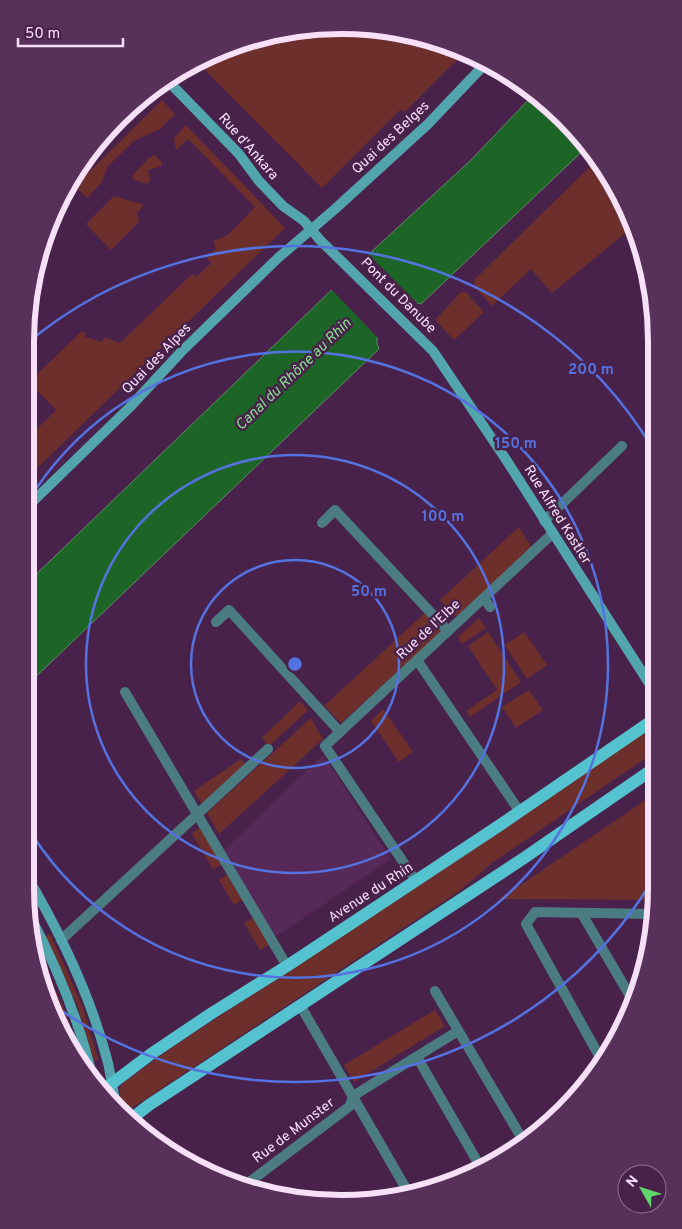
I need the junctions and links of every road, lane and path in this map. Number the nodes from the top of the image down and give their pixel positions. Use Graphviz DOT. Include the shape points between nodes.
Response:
graph roads {
  1 [pos="482,68"];
  2 [pos="172,85"];
  3 [pos="311,229"];
  4 [pos="433,351"];
  5 [pos="622,446"];
  6 [pos="34,501"];
  7 [pos="544,521"];
  8 [pos="322,522"];
  9 [pos="552,534"];
  10 [pos="484,598"];
  11 [pos="490,607"];
  12 [pos="216,622"];
  13 [pos="448,631"];
  14 [pos="417,660"];
  15 [pos="648,682"];
  16 [pos="125,692"];
  17 [pos="648,724"];
  18 [pos="340,732"];
  19 [pos="268,749"];
  20 [pos="648,773"];
  21 [pos="520,812"];
  22 [pos="198,813"];
  23 [pos="416,881"];
  24 [pos="34,890"];
  25 [pos="582,914"];
  26 [pos="647,914"];
  27 [pos="36,928"];
  28 [pos="61,940"];
  29 [pos="287,966"];
  30 [pos="435,991"];
  31 [pos="629,995"];
  32 [pos="300,1005"];
  33 [pos="458,1031"];
  34 [pos="599,1055"];
  35 [pos="417,1058"];
  36 [pos="87,1061"];
  37 [pos="107,1088"];
  38 [pos="353,1096"];
  39 [pos="135,1116"];
  40 [pos="521,1137"];
  41 [pos="479,1163"];
  42 [pos="250,1182"];
  43 [pos="406,1188"];
  1 -- 3 [label="main road, Quai des Belges" via="428,124"];
  2 -- 3 [label="main road, Rue d'Ankara" via="239,154 258,181"];
  3 -- 4 [label="main road, Pont du Danube"];
  3 -- 6 [label="main road, Quai des Alpes" via="181,352"];
  4 -- 7 [label="main road, Rue Alfred Kastler"];
  5 -- 7 [label="street"];
  7 -- 9 [label="main road, Rue Alfred Kastler"];
  8 -- 13 [label="street" via="336,510"];
  9 -- 10 [label="street, Rue de l'Elbe"];
  9 -- 15 [label="main road, Rue Alfred Kastler"];
  10 -- 11 [label="street"];
  10 -- 13 [label="street, Rue de l'Elbe"];
  12 -- 18 [label="street" via="229,610"];
  13 -- 14 [label="street, Rue de l'Elbe"];
  14 -- 18 [label="street, Rue de l'Elbe"];
  14 -- 21 [label="street"];
  16 -- 22 [label="street"];
  17 -- 21 [label="main road, Avenue du Rhin"];
  18 -- 23 [label="street, Rue de l'Elbe" via="325,746"];
  19 -- 22 [label="street"];
  20 -- 32 [label="main road"];
  21 -- 23 [label="main road, Avenue du Rhin"];
  22 -- 28 [label="street"];
  22 -- 29 [label="street"];
  23 -- 29 [label="main road, Avenue du Rhin"];
  24 -- 28 [label="main road"];
  25 -- 26 [label="street"];
  25 -- 31 [label="street"];
  25 -- 34 [label="street" via="535,912 526,924"];
  27 -- 36 [label="main road" via="72,1007"];
  28 -- 37 [label="main road" via="88,1002 106,1057"];
  29 -- 37 [label="main road, Avenue du Rhin" via="151,1054"];
  30 -- 33 [label="street"];
  32 -- 38 [label="street"];
  32 -- 39 [label="main road"];
  33 -- 35 [label="street, Rue de Munster"];
  33 -- 40 [label="street"];
  35 -- 38 [label="street, Rue de Munster"];
  35 -- 41 [label="street"];
  38 -- 42 [label="street, Rue de Munster" via="350,1106"];
  38 -- 43 [label="street"];
}
